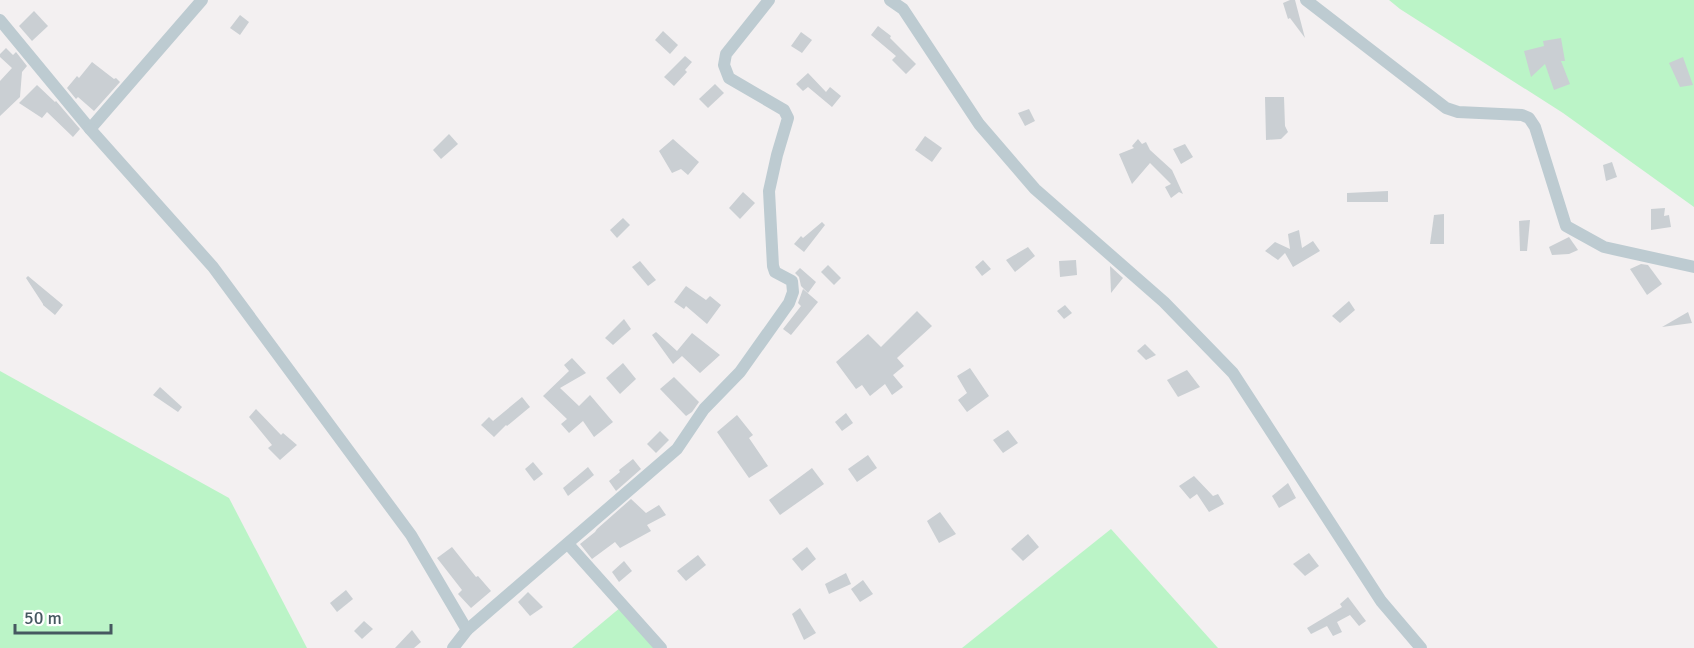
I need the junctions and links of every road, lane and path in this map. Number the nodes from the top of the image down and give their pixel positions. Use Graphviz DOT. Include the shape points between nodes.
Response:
graph roads {
  1 [pos="202,0"];
  2 [pos="769,0"];
  3 [pos="890,0"];
  4 [pos="1306,0"];
  5 [pos="0,20"];
  6 [pos="90,129"];
  7 [pos="1694,267"];
  8 [pos="568,544"];
  9 [pos="466,630"];
  10 [pos="453,648"];
  11 [pos="661,648"];
  12 [pos="1421,648"];
  1 -- 6 [label="street"];
  2 -- 8 [label="street" via="726,54 724,65 729,78 784,111 788,118 769,191 773,266 775,272 792,281 789,303 740,372 704,409 677,449"];
  3 -- 12 [label="street" via="903,9 980,124 1035,189 1164,302 1233,373 1381,601"];
  4 -- 7 [label="street" via="1446,108 1529,118 1566,226 1604,247"];
  5 -- 6 [label="street"];
  6 -- 9 [label="street" via="213,267 411,535"];
  8 -- 9 [label="street"];
  8 -- 11 [label="street"];
  9 -- 10 [label="street"];
}
